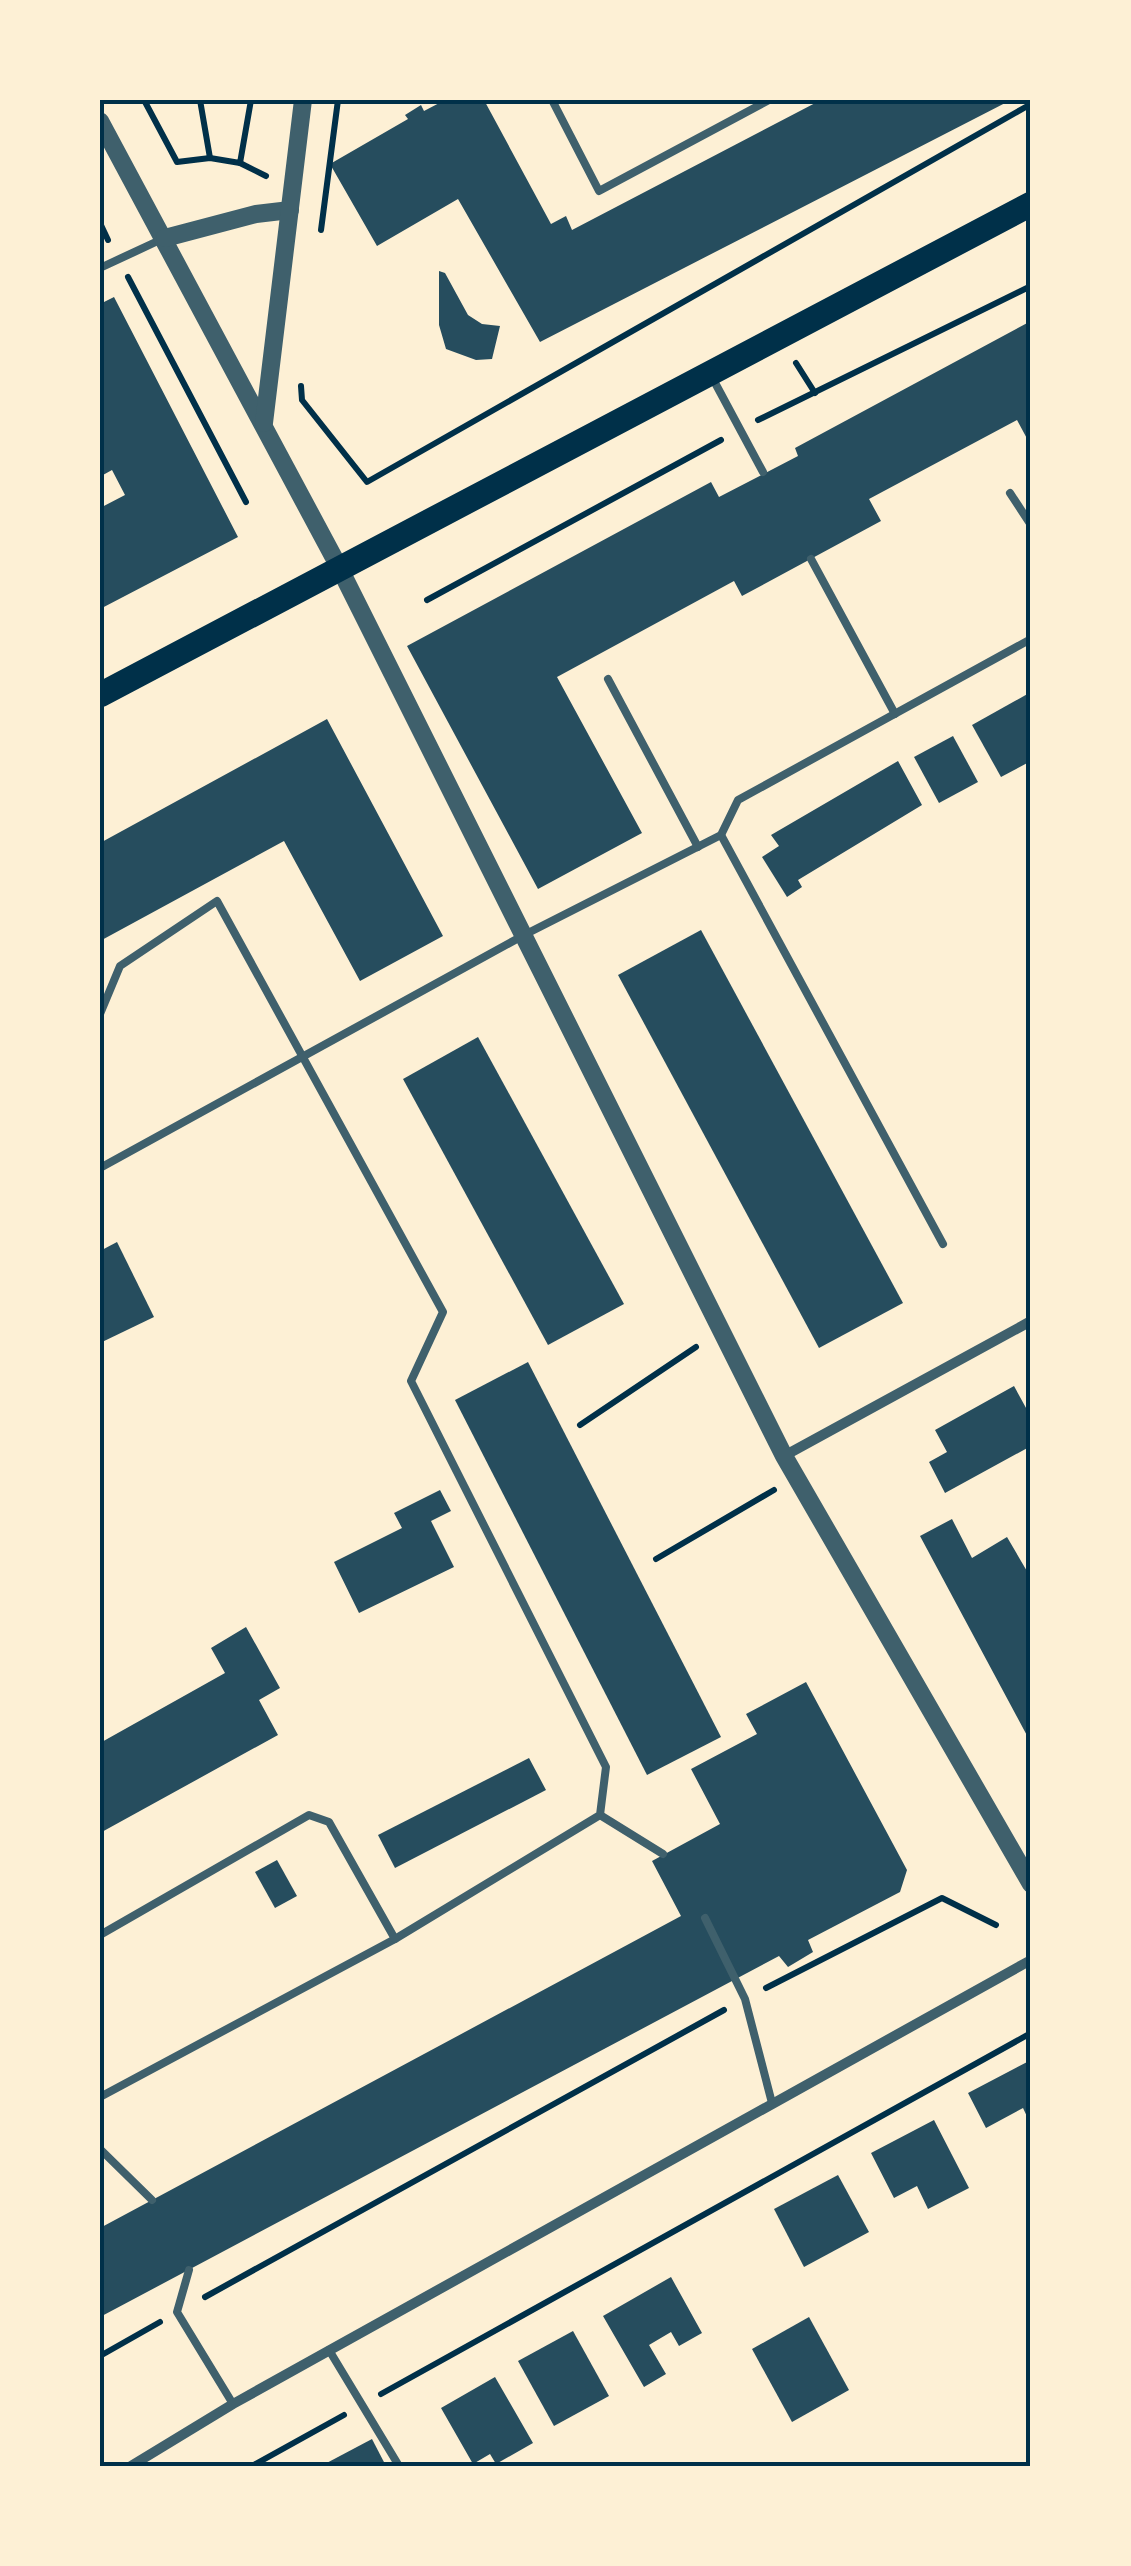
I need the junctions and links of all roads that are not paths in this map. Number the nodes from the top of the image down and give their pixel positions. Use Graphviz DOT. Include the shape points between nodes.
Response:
graph roads {
  1 [pos="303,100"];
  2 [pos="552,100"];
  3 [pos="768,100"];
  4 [pos="100,121"];
  5 [pos="1031,204"];
  6 [pos="290,210"];
  7 [pos="164,238"];
  8 [pos="100,268"];
  9 [pos="710,373"];
  10 [pos="264,424"];
  11 [pos="763,472"];
  12 [pos="1010,493"];
  13 [pos="1031,525"];
  14 [pos="811,558"];
  15 [pos="340,568"];
  16 [pos="1031,640"];
  17 [pos="608,678"];
  18 [pos="100,696"];
  19 [pos="895,714"];
  20 [pos="721,835"];
  21 [pos="698,847"];
  22 [pos="526,934"];
  23 [pos="100,1014"];
  24 [pos="300,1058"];
  25 [pos="100,1168"];
  26 [pos="942,1244"];
  27 [pos="1031,1321"];
  28 [pos="784,1456"];
  29 [pos="600,1815"];
  30 [pos="663,1854"];
  31 [pos="1031,1884"];
  32 [pos="705,1918"];
  33 [pos="100,1935"];
  34 [pos="395,1939"];
  35 [pos="1031,1960"];
  36 [pos="100,2097"];
  37 [pos="772,2103"];
  38 [pos="100,2149"];
  39 [pos="152,2200"];
  40 [pos="189,2270"];
  41 [pos="329,2350"];
  42 [pos="233,2404"];
  43 [pos="131,2466"];
  44 [pos="399,2466"];
  1 -- 6 [label="street"];
  2 -- 3 [label="lane" via="599,191"];
  4 -- 7 [label="street"];
  5 -- 9 [label="main road"];
  6 -- 7 [label="street"];
  6 -- 10 [label="street"];
  7 -- 8 [label="lane"];
  7 -- 10 [label="street"];
  9 -- 11 [label="lane"];
  9 -- 15 [label="main road"];
  10 -- 15 [label="street"];
  12 -- 13 [label="lane"];
  14 -- 19 [label="lane"];
  15 -- 18 [label="main road"];
  15 -- 22 [label="street"];
  16 -- 19 [label="lane"];
  17 -- 21 [label="lane"];
  19 -- 20 [label="lane" via="738,800"];
  20 -- 21 [label="lane"];
  20 -- 26 [label="lane"];
  21 -- 22 [label="lane"];
  22 -- 24 [label="lane"];
  22 -- 28 [label="street"];
  23 -- 24 [label="lane" via="120,966 218,901"];
  24 -- 25 [label="lane"];
  24 -- 29 [label="lane" via="443,1312 412,1381 606,1767"];
  27 -- 28 [label="street"];
  28 -- 31 [label="street"];
  29 -- 30 [label="lane"];
  29 -- 34 [label="lane"];
  32 -- 37 [label="lane" via="744,1999"];
  33 -- 34 [label="lane" via="309,1815 329,1822"];
  34 -- 36 [label="lane"];
  35 -- 37 [label="street"];
  37 -- 41 [label="street"];
  38 -- 39 [label="lane"];
  40 -- 42 [label="lane" via="177,2312"];
  41 -- 42 [label="street"];
  41 -- 44 [label="lane"];
  42 -- 43 [label="street"];
}
